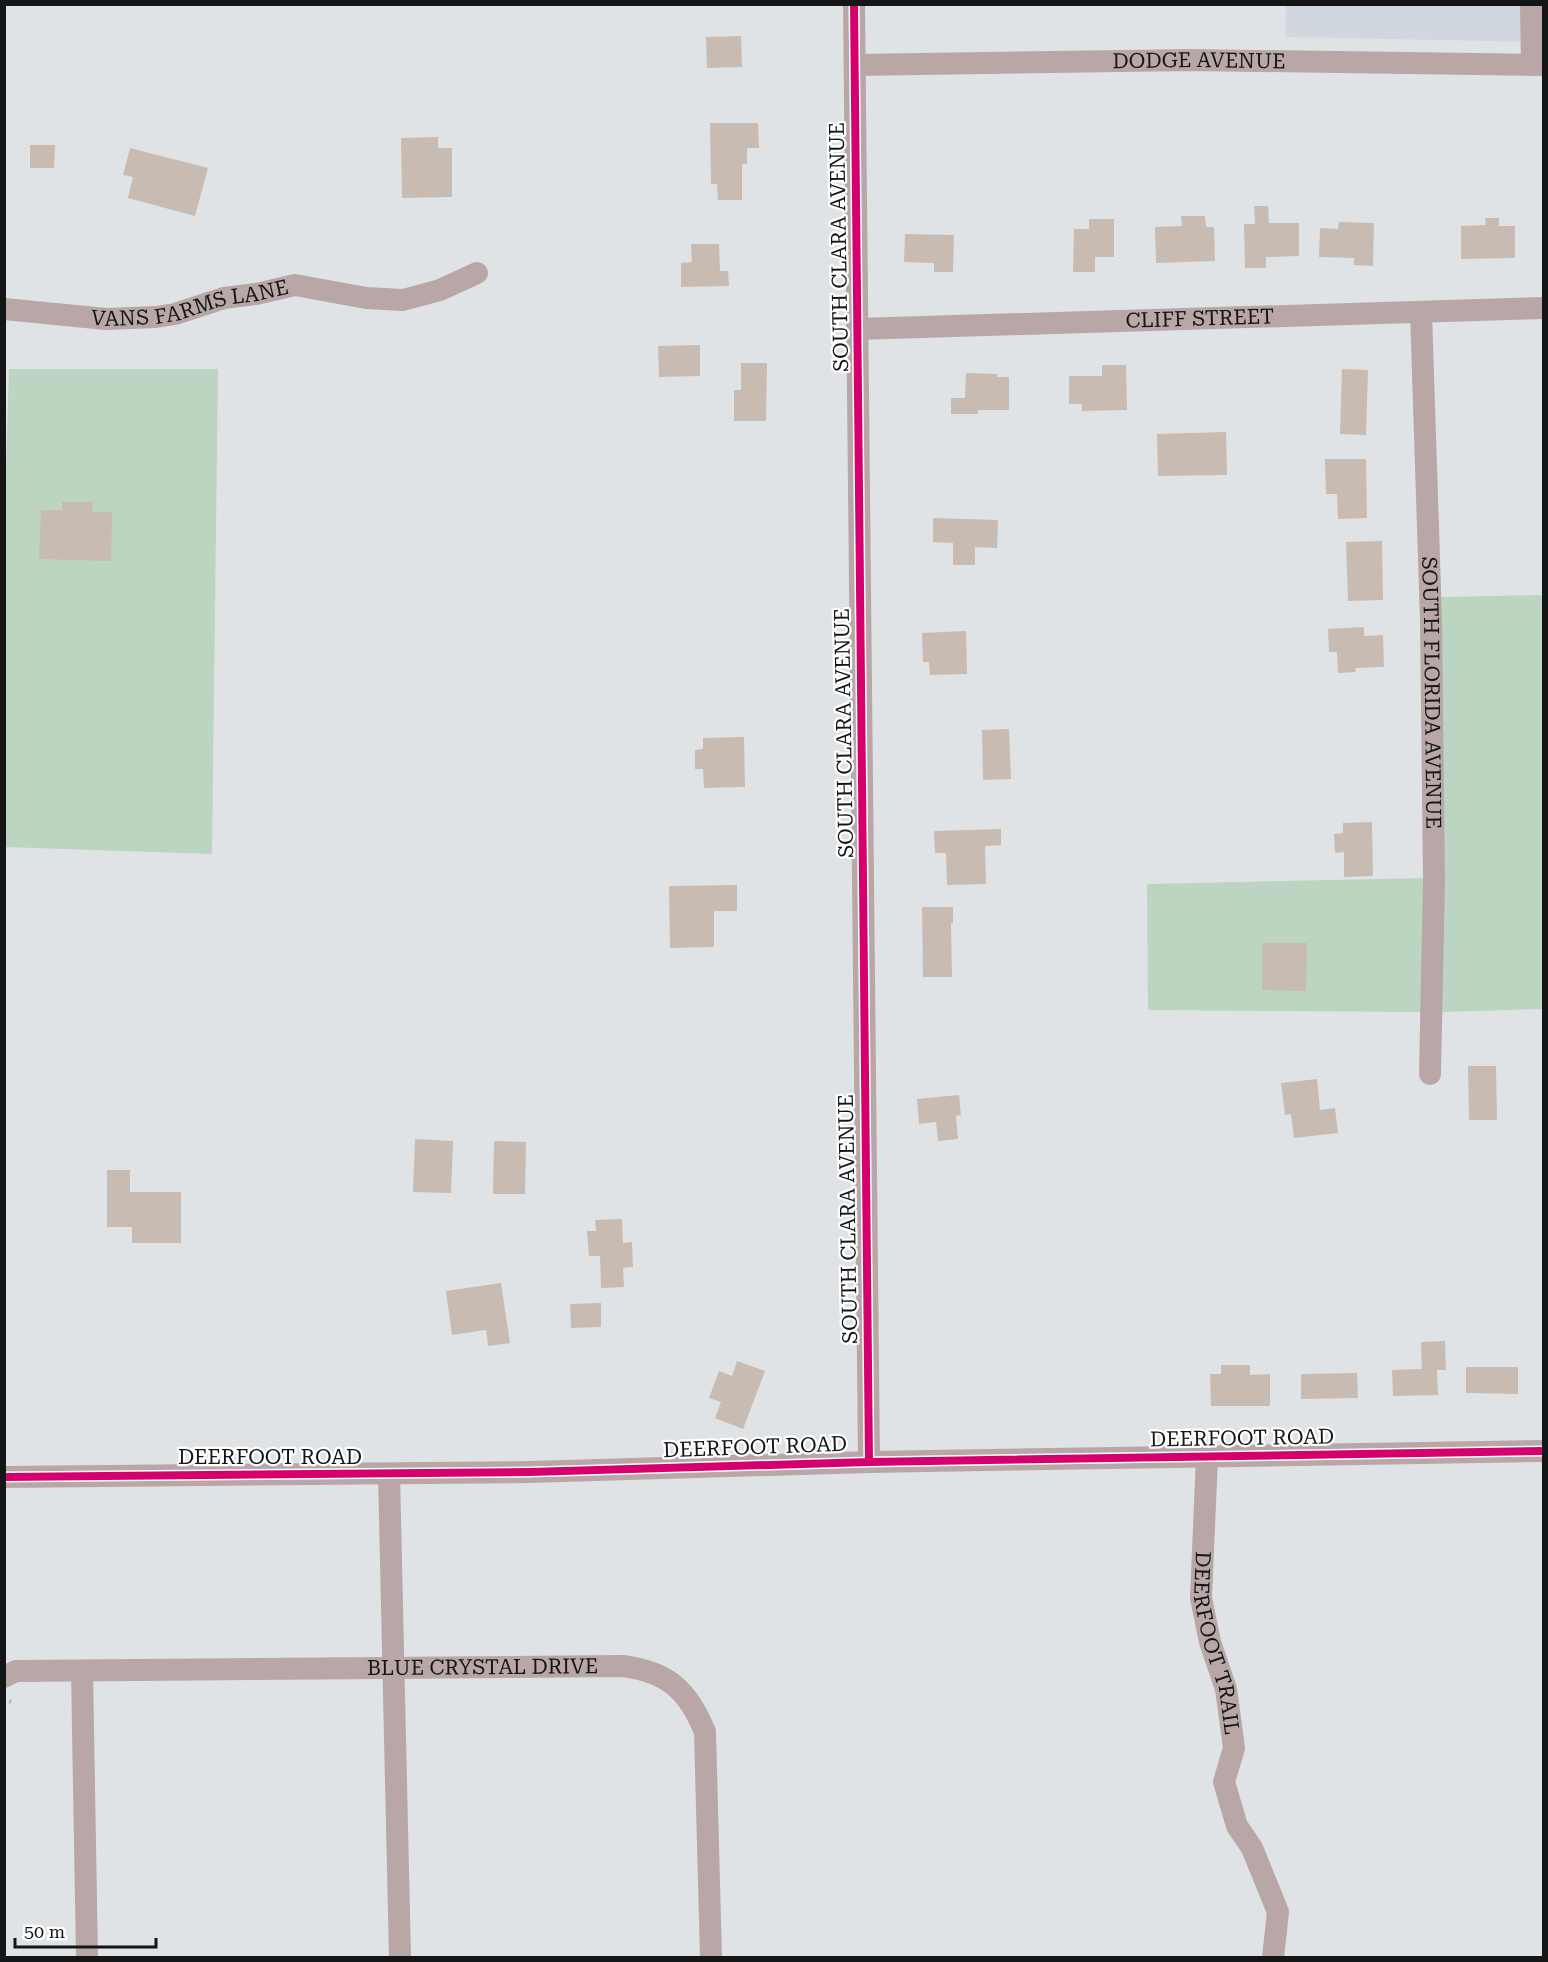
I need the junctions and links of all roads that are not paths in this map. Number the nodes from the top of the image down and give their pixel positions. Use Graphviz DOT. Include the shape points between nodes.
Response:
graph roads {
  1 [pos="854,4"];
  2 [pos="1532,4"];
  3 [pos="855,65"];
  4 [pos="1538,65"];
  5 [pos="477,273"];
  6 [pos="1544,308"];
  7 [pos="4,309"];
  8 [pos="1421,312"];
  9 [pos="858,329"];
  10 [pos="1430,1074"];
  11 [pos="1544,1451"];
  12 [pos="1207,1457"];
  13 [pos="869,1462"];
  14 [pos="389,1474"];
  15 [pos="4,1477"];
  16 [pos="393,1668"];
  17 [pos="82,1671"];
  18 [pos="4,1677"];
  19 [pos="87,1958"];
  20 [pos="400,1958"];
  21 [pos="711,1958"];
  22 [pos="1273,1958"];
  1 -- 3 [label="street, SOUTH CLARA AVENUE"];
  2 -- 4 [label="street"];
  3 -- 4 [label="street, DODGE AVENUE" via="1191,60"];
  3 -- 9 [label="street, SOUTH CLARA AVENUE"];
  5 -- 7 [label="street, VANS FARMS LANE" via="440,290 403,300 366,298 295,285 224,298 156,317 106,320"];
  6 -- 8 [label="street, CLIFF STREET"];
  8 -- 9 [label="street, CLIFF STREET"];
  8 -- 10 [label="street, SOUTH FLORIDA AVENUE" via="1431,620 1434,880"];
  9 -- 13 [label="street, SOUTH CLARA AVENUE"];
  11 -- 12 [label="street, DEERFOOT ROAD"];
  12 -- 13 [label="street, DEERFOOT ROAD"];
  12 -- 22 [label="street, DEERFOOT TRAIL" via="1201,1598 1226,1689 1234,1748 1224,1782 1237,1826 1252,1848 1278,1912"];
  13 -- 14 [label="street, DEERFOOT ROAD"];
  14 -- 15 [label="street, DEERFOOT ROAD"];
  14 -- 16 [label="street"];
  16 -- 17 [label="street, BLUE CRYSTAL DRIVE"];
  16 -- 20 [label="street"];
  16 -- 21 [label="street, BLUE CRYSTAL DRIVE" via="623,1666 642,1669 675,1685 687,1696 705,1732"];
  17 -- 18 [label="street, BLUE CRYSTAL DRIVE" via="16,1671"];
  17 -- 19 [label="street"];
}
